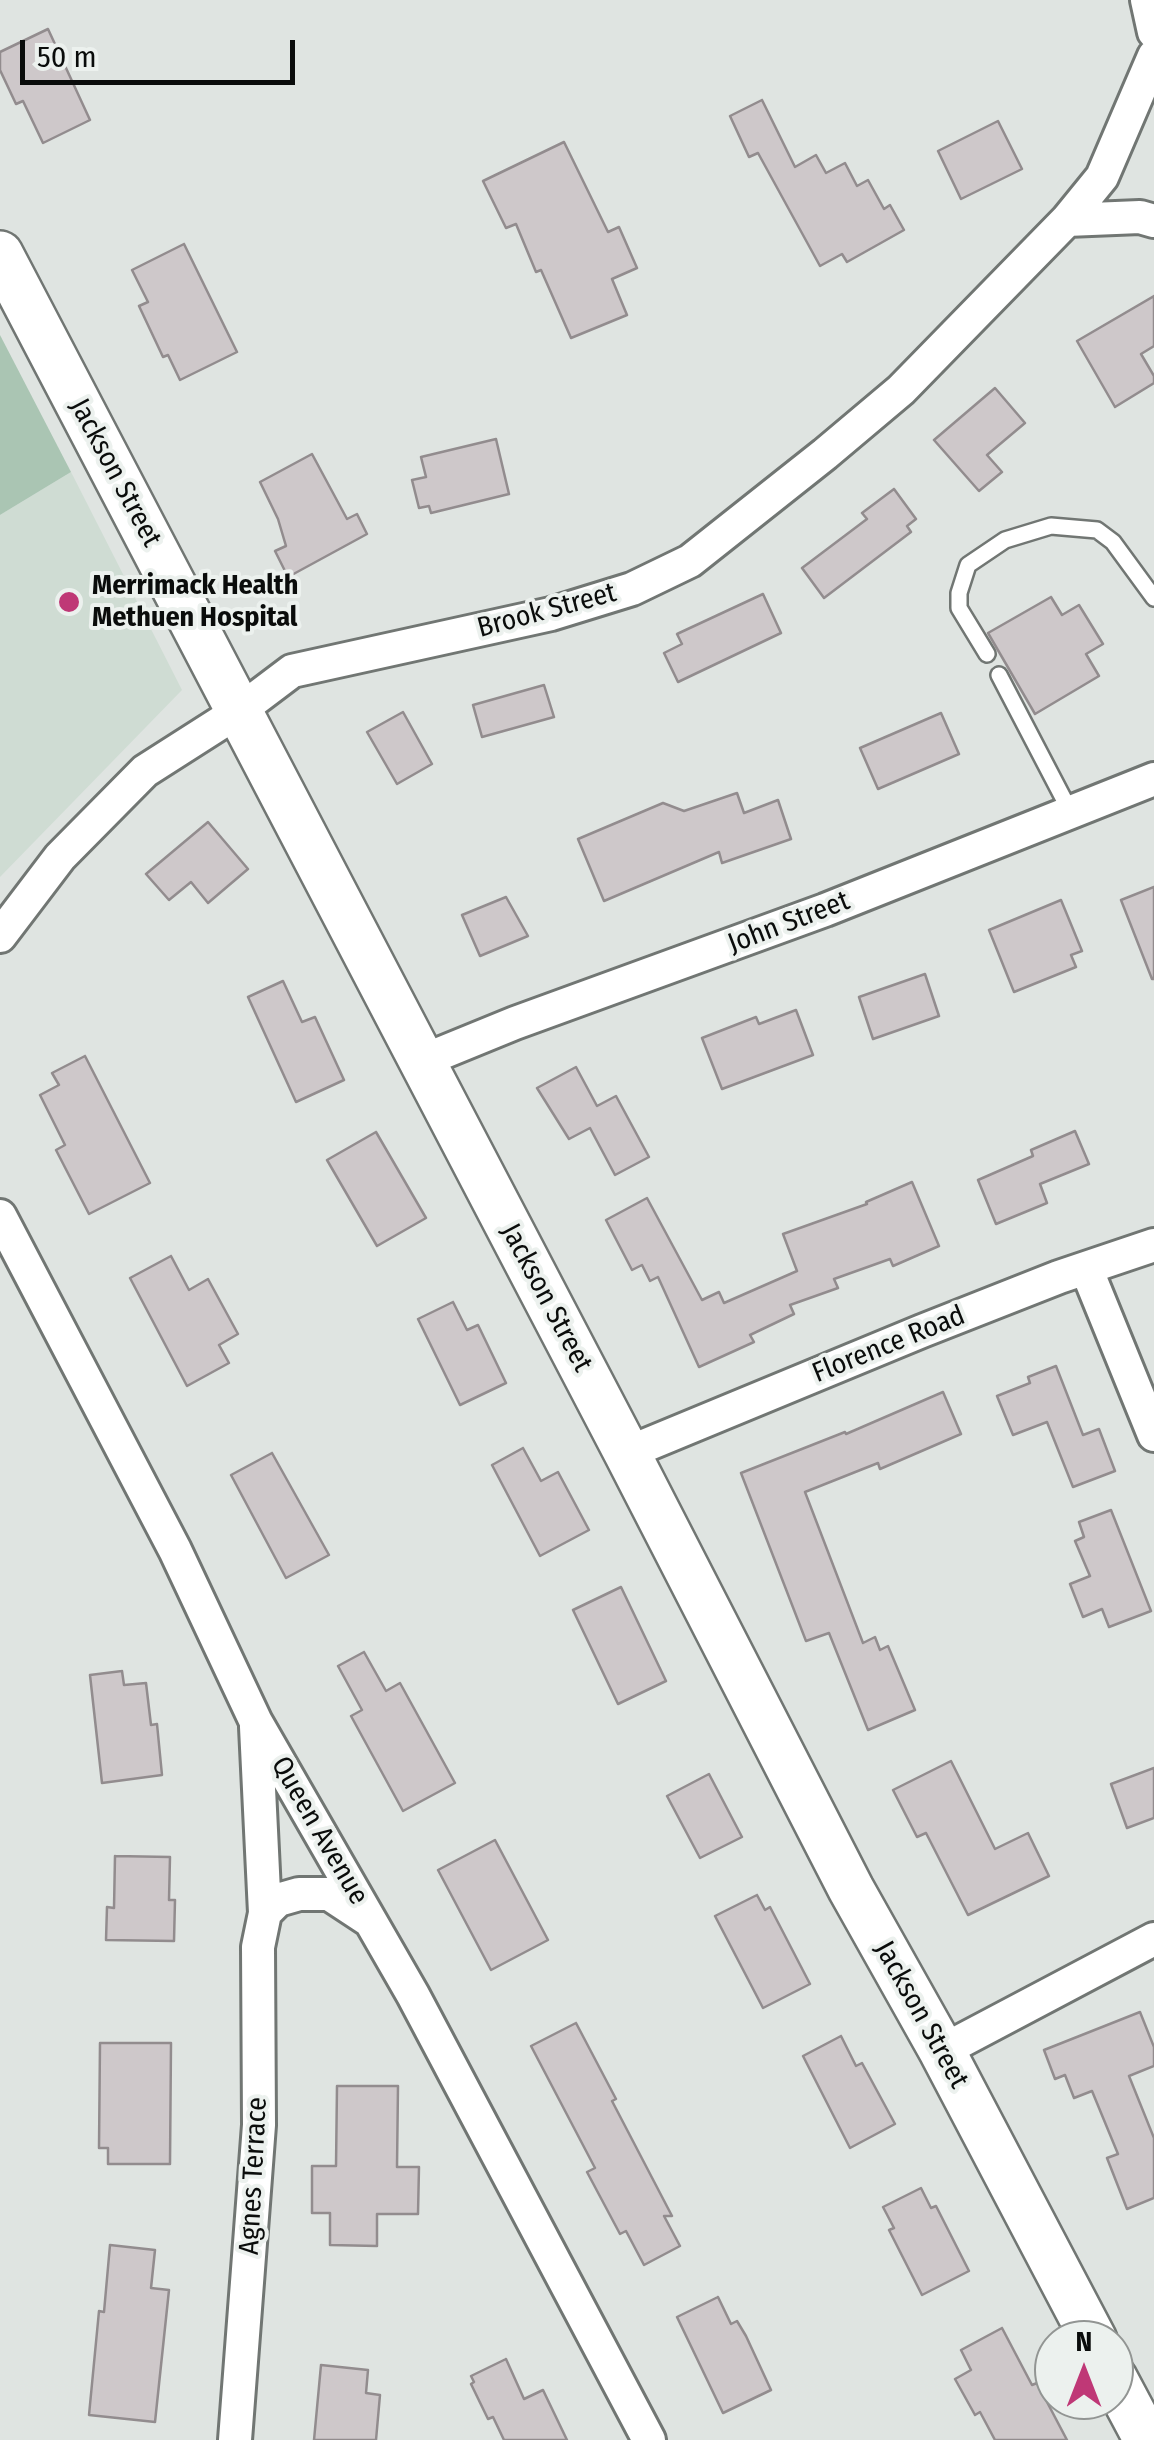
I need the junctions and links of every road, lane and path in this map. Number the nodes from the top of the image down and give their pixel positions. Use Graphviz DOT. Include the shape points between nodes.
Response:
graph roads {
  1 [pos="1148,0"];
  2 [pos="1154,32"];
  3 [pos="1154,56"];
  4 [pos="1067,220"];
  5 [pos="1154,220"];
  6 [pos="0,254"];
  7 [pos="1154,598"];
  8 [pos="987,654"];
  9 [pos="999,675"];
  10 [pos="239,712"];
  11 [pos="1154,779"];
  12 [pos="1071,813"];
  13 [pos="0,936"];
  14 [pos="422,1061"];
  15 [pos="0,1216"];
  16 [pos="1154,1245"];
  17 [pos="1086,1268"];
  18 [pos="1154,1434"];
  19 [pos="627,1453"];
  20 [pos="256,1722"];
  21 [pos="266,1913"];
  22 [pos="375,1925"];
  23 [pos="1154,1938"];
  24 [pos="942,2051"];
  25 [pos="1083,2320"];
  26 [pos="1134,2416"];
  27 [pos="235,2440"];
  28 [pos="648,2440"];
  29 [pos="1147,2440"];
  1 -- 2 [label="street"];
  3 -- 4 [label="street, Brook Street" via="1102,178"];
  4 -- 5 [label="street"];
  4 -- 10 [label="street, Brook Street" via="901,390 690,561 632,589 551,614 292,670"];
  6 -- 10 [label="main road, Jackson Street"];
  7 -- 8 [label="lane" via="1114,542 1097,530 1052,526 1005,540 968,565 959,592 959,608"];
  9 -- 12 [label="lane"];
  10 -- 13 [label="street, Brook Street" via="145,770 60,857"];
  10 -- 14 [label="main road, Jackson Street"];
  11 -- 12 [label="street, John Street"];
  12 -- 14 [label="street, John Street"];
  14 -- 19 [label="main road, Jackson Street"];
  15 -- 20 [label="street, Queen Avenue" via="175,1550"];
  16 -- 17 [label="street, Florence Road"];
  17 -- 18 [label="street"];
  17 -- 19 [label="street, Florence Road"];
  19 -- 24 [label="main road, Jackson Street" via="850,1888"];
  20 -- 21 [label="street, Agnes Terrace"];
  20 -- 22 [label="street, Queen Avenue"];
  21 -- 22 [label="street" via="278,1900 329,1894"];
  21 -- 27 [label="street, Agnes Terrace" via="258,1946 259,2124"];
  22 -- 28 [label="street, Queen Avenue"];
  23 -- 24 [label="street"];
  24 -- 25 [label="main road, Jackson Street"];
  26 -- 29 [label="main road"];
}
